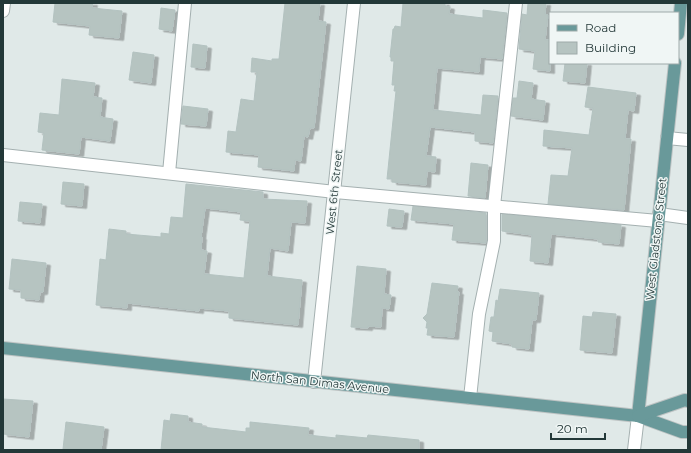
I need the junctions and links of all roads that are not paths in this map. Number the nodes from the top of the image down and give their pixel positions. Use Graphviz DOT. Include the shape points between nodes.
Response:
graph roads {
  1 [pos="4,3"];
  2 [pos="185,3"];
  3 [pos="354,3"];
  4 [pos="516,3"];
  5 [pos="681,3"];
  6 [pos="3,11"];
  7 [pos="679,24"];
  8 [pos="675,64"];
  9 [pos="667,138"];
  10 [pos="688,140"];
  11 [pos="3,155"];
  12 [pos="169,173"];
  13 [pos="334,192"];
  14 [pos="494,206"];
  15 [pos="659,218"];
  16 [pos="688,218"];
  17 [pos="3,348"];
  18 [pos="314,382"];
  19 [pos="470,398"];
  20 [pos="688,400"];
  21 [pos="638,416"];
  22 [pos="688,432"];
  23 [pos="634,450"];
  1 -- 6 [label="street"];
  2 -- 12 [label="street"];
  3 -- 13 [label="street, West 6th Street"];
  4 -- 14 [label="street"];
  5 -- 7 [label="main road"];
  8 -- 9 [label="main road, West Gladstone Street"];
  9 -- 10 [label="street"];
  9 -- 15 [label="main road, West Gladstone Street"];
  11 -- 12 [label="street"];
  12 -- 13 [label="street"];
  13 -- 14 [label="street"];
  13 -- 18 [label="street, West 6th Street"];
  14 -- 15 [label="street"];
  14 -- 19 [label="street" via="494,241 479,314"];
  15 -- 16 [label="street"];
  15 -- 21 [label="main road, West Gladstone Street"];
  17 -- 18 [label="main road, North San Dimas Avenue"];
  18 -- 19 [label="main road, North San Dimas Avenue"];
  19 -- 21 [label="main road, North San Dimas Avenue"];
  20 -- 21 [label="main road, North San Dimas Avenue"];
  21 -- 22 [label="main road, North San Dimas Avenue"];
  21 -- 23 [label="street"];
}
